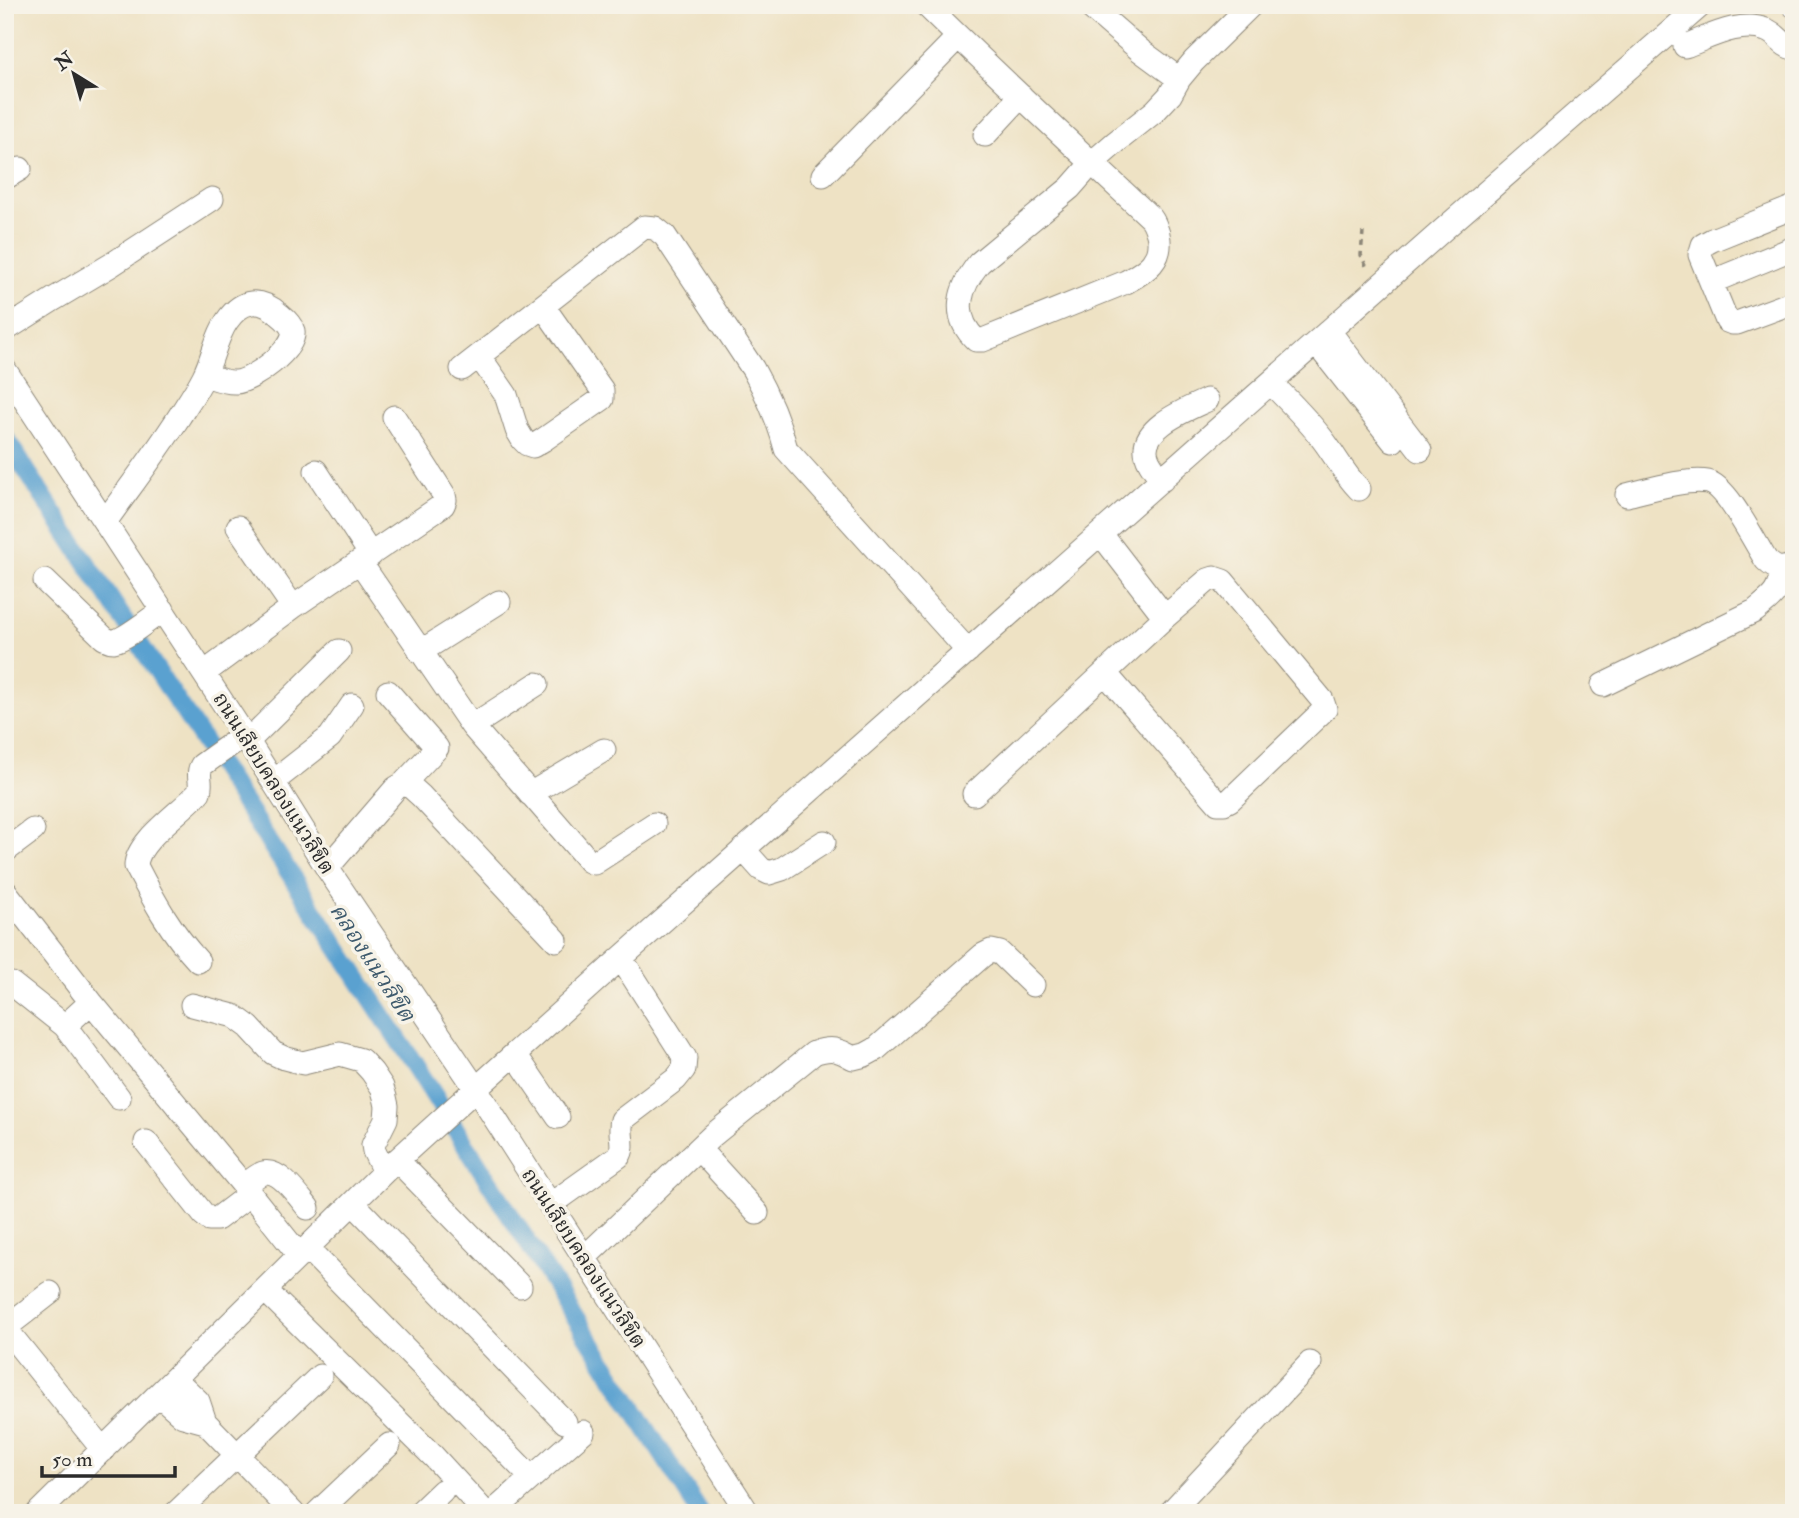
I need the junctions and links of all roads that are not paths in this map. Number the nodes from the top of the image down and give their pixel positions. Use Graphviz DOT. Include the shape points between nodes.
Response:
graph roads {
  1 [pos="926,5"];
  2 [pos="1088,5"];
  3 [pos="1251,5"];
  4 [pos="1701,5"];
  5 [pos="958,37"];
  6 [pos="1685,46"];
  7 [pos="1794,48"];
  8 [pos="1179,79"];
  9 [pos="1021,96"];
  10 [pos="985,135"];
  11 [pos="1092,163"];
  12 [pos="823,175"];
  13 [pos="212,200"];
  14 [pos="1794,206"];
  15 [pos="1794,248"];
  16 [pos="1711,282"];
  17 [pos="1794,302"];
  18 [pos="543,306"];
  19 [pos="5,330"];
  20 [pos="1323,337"];
  21 [pos="5,370"];
  22 [pos="205,375"];
  23 [pos="1271,383"];
  24 [pos="1207,400"];
  25 [pos="394,417"];
  26 [pos="1392,441"];
  27 [pos="1420,450"];
  28 [pos="316,471"];
  29 [pos="1162,480"];
  30 [pos="1359,489"];
  31 [pos="1627,495"];
  32 [pos="105,522"];
  33 [pos="238,527"];
  34 [pos="1101,534"];
  35 [pos="366,558"];
  36 [pos="1788,567"];
  37 [pos="45,581"];
  38 [pos="499,602"];
  39 [pos="293,607"];
  40 [pos="156,614"];
  41 [pos="1165,617"];
  42 [pos="339,651"];
  43 [pos="968,651"];
  44 [pos="420,652"];
  45 [pos="204,673"];
  46 [pos="1105,673"];
  47 [pos="537,684"];
  48 [pos="1603,685"];
  49 [pos="388,692"];
  50 [pos="352,705"];
  51 [pos="472,726"];
  52 [pos="241,740"];
  53 [pos="604,750"];
  54 [pos="274,782"];
  55 [pos="403,784"];
  56 [pos="530,794"];
  57 [pos="974,794"];
  58 [pos="654,824"];
  59 [pos="33,830"];
  60 [pos="824,842"];
  61 [pos="743,849"];
  62 [pos="5,851"];
  63 [pos="327,868"];
  64 [pos="5,891"];
  65 [pos="556,940"];
  66 [pos="621,958"];
  67 [pos="198,961"];
  68 [pos="12,984"];
  69 [pos="1033,985"];
  70 [pos="91,1002"];
  71 [pos="192,1005"];
  72 [pos="65,1026"];
  73 [pos="515,1054"];
  74 [pos="468,1096"];
  75 [pos="119,1098"];
  76 [pos="558,1117"];
  77 [pos="146,1142"];
  78 [pos="698,1149"];
  79 [pos="391,1166"];
  80 [pos="247,1190"];
  81 [pos="353,1203"];
  82 [pos="550,1205"];
  83 [pos="308,1208"];
  84 [pos="757,1213"];
  85 [pos="303,1251"];
  86 [pos="584,1258"];
  87 [pos="520,1286"];
  88 [pos="265,1290"];
  89 [pos="50,1293"];
  90 [pos="5,1328"];
  91 [pos="1310,1363"];
  92 [pos="320,1376"];
  93 [pos="167,1387"];
  94 [pos="389,1445"];
  95 [pos="103,1450"];
  96 [pos="238,1455"];
  97 [pos="522,1468"];
  98 [pos="442,1491"];
  99 [pos="486,1510"];
  100 [pos="38,1513"];
  101 [pos="176,1513"];
  102 [pos="293,1513"];
  103 [pos="317,1513"];
  104 [pos="419,1513"];
  105 [pos="748,1513"];
  106 [pos="1170,1513"];
  1 -- 5 [label="street"];
  2 -- 8 [label="street"];
  3 -- 8 [label="street"];
  4 -- 20 [label="street"];
  5 -- 9 [label="street"];
  5 -- 12 [label="street"];
  6 -- 7 [label="street" via="1751,26"];
  8 -- 11 [label="street" via="1155,111"];
  9 -- 10 [label="street"];
  9 -- 11 [label="street"];
  11 -- 11 [label="street" via="1154,223 1160,246 1154,262 1126,282 976,340 960,311 968,277 1070,188"];
  13 -- 19 [label="street"];
  14 -- 16 [label="street" via="1703,246 1700,255"];
  15 -- 16 [label="street"];
  16 -- 17 [label="street" via="1727,321 1732,323"];
  18 -- 18 [label="street" via="471,363 506,395 517,430 533,446 602,399 602,390"];
  18 -- 43 [label="street" via="643,227 665,236 758,377 786,449"];
  20 -- 23 [label="street"];
  20 -- 26 [label="street"];
  20 -- 27 [label="street"];
  21 -- 32 [label="street, ถนนเลียบคลองแนวลิขิต"];
  22 -- 32 [label="street"];
  23 -- 29 [label="street"];
  23 -- 30 [label="street" via="1318,433"];
  24 -- 29 [label="street" via="1162,424 1148,439 1147,458"];
  25 -- 35 [label="street" via="445,500"];
  28 -- 35 [label="street"];
  29 -- 34 [label="street"];
  31 -- 36 [label="street" via="1690,481 1709,482 1727,496 1773,568"];
  32 -- 40 [label="street, ถนนเลียบคลองแนวลิขิต"];
  33 -- 39 [label="street"];
  34 -- 41 [label="street"];
  34 -- 43 [label="street"];
  35 -- 39 [label="street"];
  35 -- 44 [label="street"];
  36 -- 48 [label="street" via="1774,595 1755,611"];
  37 -- 40 [label="street" via="110,641"];
  38 -- 44 [label="street"];
  39 -- 45 [label="street"];
  40 -- 45 [label="street, ถนนเลียบคลองแนวลิขิต"];
  41 -- 46 [label="street"];
  41 -- 46 [label="street" via="1208,580 1223,581 1325,709 1230,800 1218,803"];
  42 -- 52 [label="street"];
  43 -- 61 [label="street"];
  44 -- 51 [label="street"];
  45 -- 52 [label="street, ถนนเลียบคลองแนวลิขิต"];
  46 -- 57 [label="street"];
  47 -- 51 [label="street"];
  49 -- 55 [label="street" via="437,748"];
  50 -- 54 [label="street" via="330,737"];
  51 -- 56 [label="street"];
  52 -- 54 [label="street, ถนนเลียบคลองแนวลิขิต"];
  52 -- 67 [label="street" via="199,770 199,792 136,859 160,914"];
  53 -- 56 [label="street"];
  54 -- 63 [label="street, ถนนเลียบคลองแนวลิขิต"];
  55 -- 63 [label="street"];
  55 -- 65 [label="street" via="421,796"];
  56 -- 58 [label="street" via="594,863"];
  59 -- 62 [label="street"];
  60 -- 61 [label="street" via="769,873"];
  61 -- 66 [label="street"];
  63 -- 74 [label="street, ถนนเลียบคลองแนวลิขิต"];
  64 -- 70 [label="street"];
  66 -- 73 [label="street"];
  66 -- 82 [label="street" via="685,1058 684,1069 622,1121 619,1156"];
  68 -- 72 [label="street"];
  69 -- 78 [label="street" via="1000,953 991,951 876,1049 853,1058 827,1048 814,1053"];
  70 -- 72 [label="street"];
  70 -- 80 [label="street"];
  71 -- 79 [label="street" via="234,1016 284,1058 303,1063 340,1054 361,1060 386,1097 386,1119 373,1145"];
  72 -- 75 [label="street"];
  73 -- 74 [label="street"];
  73 -- 76 [label="street"];
  74 -- 79 [label="street"];
  74 -- 82 [label="street, ถนนเลียบคลองแนวลิขิต"];
  77 -- 80 [label="street" via="209,1219 217,1219"];
  78 -- 84 [label="street"];
  78 -- 86 [label="street"];
  79 -- 81 [label="street"];
  79 -- 87 [label="street"];
  80 -- 83 [label="street" via="261,1173 277,1174"];
  80 -- 85 [label="street"];
  81 -- 85 [label="street"];
  81 -- 99 [label="street" via="574,1427"];
  82 -- 86 [label="street, ถนนเลียบคลองแนวลิขิต"];
  85 -- 88 [label="street"];
  85 -- 97 [label="street"];
  86 -- 105 [label="street, ถนนเลียบคลองแนวลิขิต"];
  88 -- 93 [label="street"];
  88 -- 99 [label="street"];
  89 -- 90 [label="street"];
  90 -- 95 [label="street"];
  91 -- 106 [label="street"];
  92 -- 96 [label="street"];
  93 -- 95 [label="street"];
  93 -- 96 [label="street" via="198,1401 205,1422"];
  94 -- 103 [label="street"];
  95 -- 100 [label="street"];
  96 -- 101 [label="street"];
  96 -- 102 [label="street"];
  98 -- 104 [label="street"];
}
